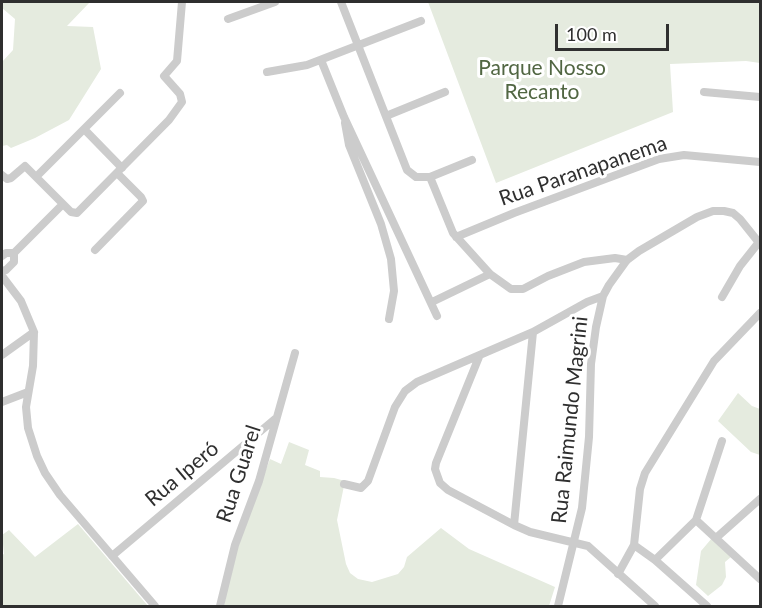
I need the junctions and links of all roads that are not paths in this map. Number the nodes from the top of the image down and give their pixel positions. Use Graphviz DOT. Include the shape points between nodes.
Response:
graph roads {
  1 [pos="182,2"];
  2 [pos="275,2"];
  3 [pos="341,2"];
  4 [pos="228,19"];
  5 [pos="421,21"];
  6 [pos="358,46"];
  7 [pos="321,60"];
  8 [pos="267,72"];
  9 [pos="445,92"];
  10 [pos="705,92"];
  11 [pos="120,93"];
  12 [pos="760,98"];
  13 [pos="386,116"];
  14 [pos="344,117"];
  15 [pos="84,129"];
  16 [pos="472,160"];
  17 [pos="760,162"];
  18 [pos="119,170"];
  19 [pos="2,175"];
  20 [pos="36,177"];
  21 [pos="430,177"];
  22 [pos="63,204"];
  23 [pos="456,237"];
  24 [pos="760,243"];
  25 [pos="95,250"];
  26 [pos="14,253"];
  27 [pos="2,256"];
  28 [pos="627,260"];
  29 [pos="2,271"];
  30 [pos="490,273"];
  31 [pos="2,276"];
  32 [pos="603,296"];
  33 [pos="722,297"];
  34 [pos="432,302"];
  35 [pos="760,313"];
  36 [pos="438,316"];
  37 [pos="389,319"];
  38 [pos="34,332"];
  39 [pos="533,332"];
  40 [pos="295,353"];
  41 [pos="2,355"];
  42 [pos="479,357"];
  43 [pos="27,392"];
  44 [pos="2,402"];
  45 [pos="275,419"];
  46 [pos="722,441"];
  47 [pos="344,484"];
  48 [pos="760,499"];
  49 [pos="696,520"];
  50 [pos="514,525"];
  51 [pos="716,538"];
  52 [pos="575,542"];
  53 [pos="634,545"];
  54 [pos="112,556"];
  55 [pos="655,560"];
  56 [pos="618,574"];
  57 [pos="760,577"];
  58 [pos="643,596"];
  59 [pos="155,606"];
  60 [pos="220,606"];
  61 [pos="560,606"];
  62 [pos="639,606"];
  63 [pos="655,606"];
  64 [pos="706,606"];
  1 -- 18 [label="street" via="177,61 164,76 182,102"];
  2 -- 4 [label="street"];
  3 -- 6 [label="street"];
  5 -- 6 [label="street"];
  6 -- 7 [label="street"];
  6 -- 13 [label="street"];
  7 -- 8 [label="street"];
  7 -- 14 [label="street"];
  9 -- 13 [label="street"];
  10 -- 12 [label="street"];
  11 -- 15 [label="street"];
  13 -- 21 [label="street" via="407,170 416,177"];
  14 -- 34 [label="street"];
  14 -- 37 [label="street" via="349,145 391,260 394,291"];
  15 -- 18 [label="street"];
  15 -- 20 [label="street"];
  16 -- 21 [label="street"];
  17 -- 23 [label="street, Rua Paranapanema" via="684,155 659,159"];
  18 -- 22 [label="street" via="77,213"];
  18 -- 25 [label="street" via="142,201"];
  19 -- 20 [label="street" via="11,178 25,166"];
  20 -- 22 [label="street"];
  21 -- 23 [label="street"];
  22 -- 26 [label="street"];
  23 -- 30 [label="street"];
  24 -- 28 [label="street, Rua Raimundo Magrini" via="733,213 713,211 656,240"];
  24 -- 33 [label="street" via="740,266"];
  26 -- 27 [label="street"];
  26 -- 29 [label="street" via="14,262"];
  28 -- 30 [label="street" via="584,262 518,290"];
  28 -- 32 [label="street, Rua Raimundo Magrini"];
  30 -- 34 [label="street"];
  31 -- 38 [label="street" via="21,301"];
  32 -- 39 [label="street"];
  32 -- 52 [label="street, Rua Raimundo Magrini" via="591,364 586,479"];
  34 -- 36 [label="street"];
  35 -- 53 [label="street" via="714,361 645,473"];
  38 -- 41 [label="street"];
  38 -- 43 [label="street"];
  39 -- 42 [label="street"];
  39 -- 50 [label="street"];
  40 -- 45 [label="street, Rua Guarel"];
  42 -- 47 [label="street" via="424,378 405,391 394,407 368,481 361,488"];
  42 -- 50 [label="street" via="436,463 436,476 448,490"];
  43 -- 44 [label="street"];
  43 -- 54 [label="street" via="28,428 45,473"];
  45 -- 54 [label="street, Rua Iperó"];
  45 -- 60 [label="street, Rua Guarel"];
  46 -- 49 [label="street"];
  48 -- 51 [label="street"];
  49 -- 51 [label="street"];
  49 -- 55 [label="street"];
  50 -- 52 [label="street"];
  51 -- 57 [label="street"];
  52 -- 56 [label="street" via="588,546"];
  52 -- 61 [label="street, Rua Raimundo Magrini"];
  53 -- 55 [label="street"];
  53 -- 56 [label="street"];
  54 -- 59 [label="street"];
  55 -- 64 [label="street"];
  56 -- 58 [label="street"];
  58 -- 62 [label="street"];
  58 -- 63 [label="street"];
}
